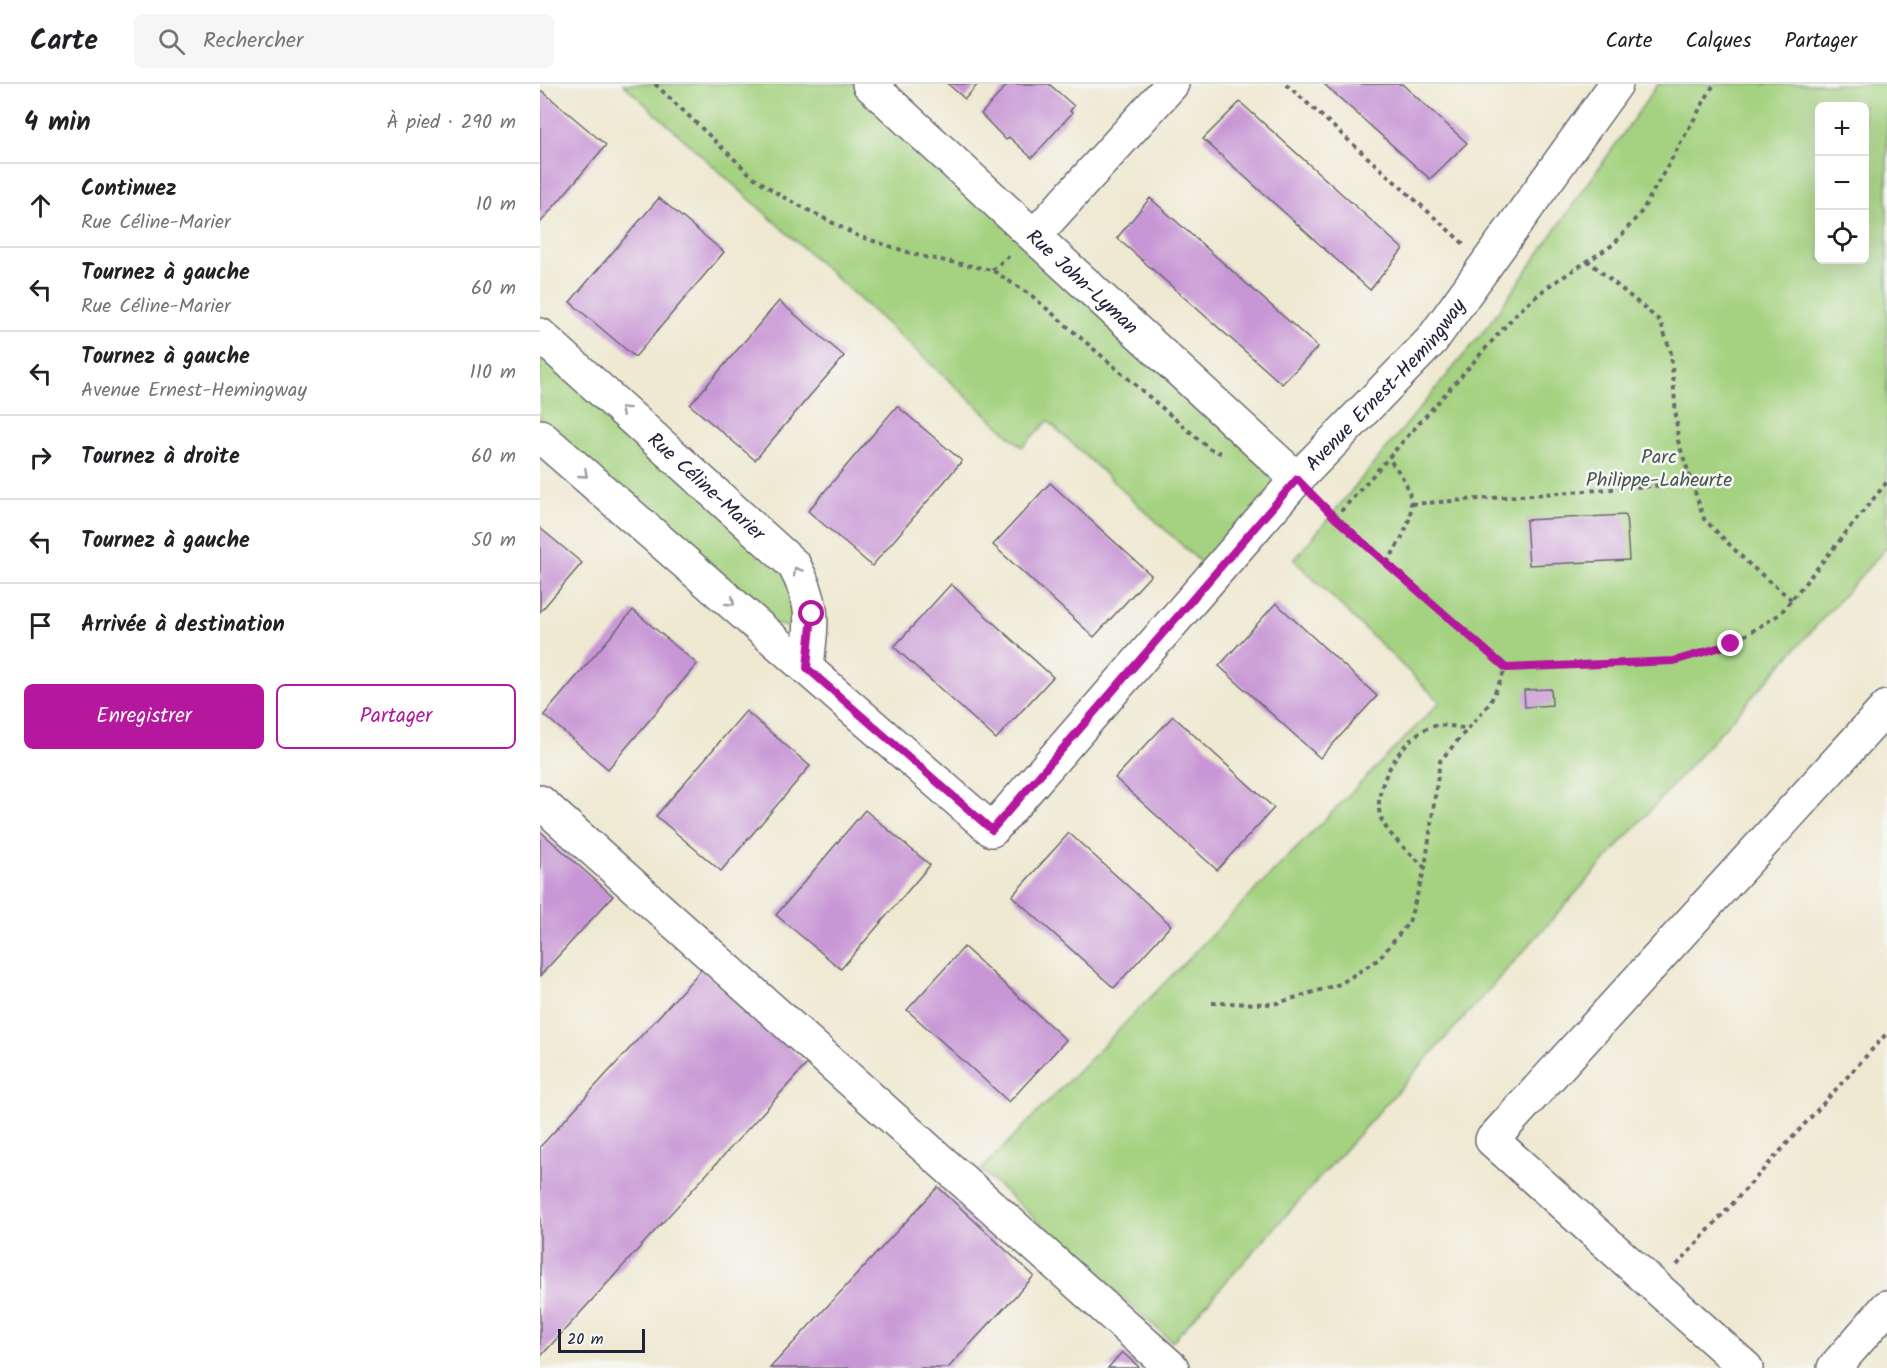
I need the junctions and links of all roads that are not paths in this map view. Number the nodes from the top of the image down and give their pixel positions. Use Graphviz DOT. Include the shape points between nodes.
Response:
graph roads {
  1 [pos="869,84"];
  2 [pos="1172,84"];
  3 [pos="1616,84"];
  4 [pos="1035,235"];
  5 [pos="540,334"];
  6 [pos="540,436"];
  7 [pos="1297,479"];
  8 [pos="807,668"];
  9 [pos="1887,707"];
  10 [pos="540,802"];
  11 [pos="1887,1307"];
  12 [pos="1172,1368"];
  13 [pos="1746,1368"];
  14 [pos="1834,1368"];
  1 -- 4 [label="street, Rue John-Lyman"];
  2 -- 4 [label="street"];
  3 -- 7 [label="street, Avenue Ernest-Hemingway" via="1432,340"];
  4 -- 7 [label="street, Rue John-Lyman"];
  8 -- 5 [label="street, Rue Céline-Marier, one-way" via="812,614 808,591 794,565"];
  6 -- 8 [label="street, one-way"];
  7 -- 8 [label="street, Avenue Ernest-Hemingway" via="992,830"];
  9 -- 13 [label="street" via="1492,1140"];
  10 -- 12 [label="street"];
  11 -- 14 [label="street"];
}
